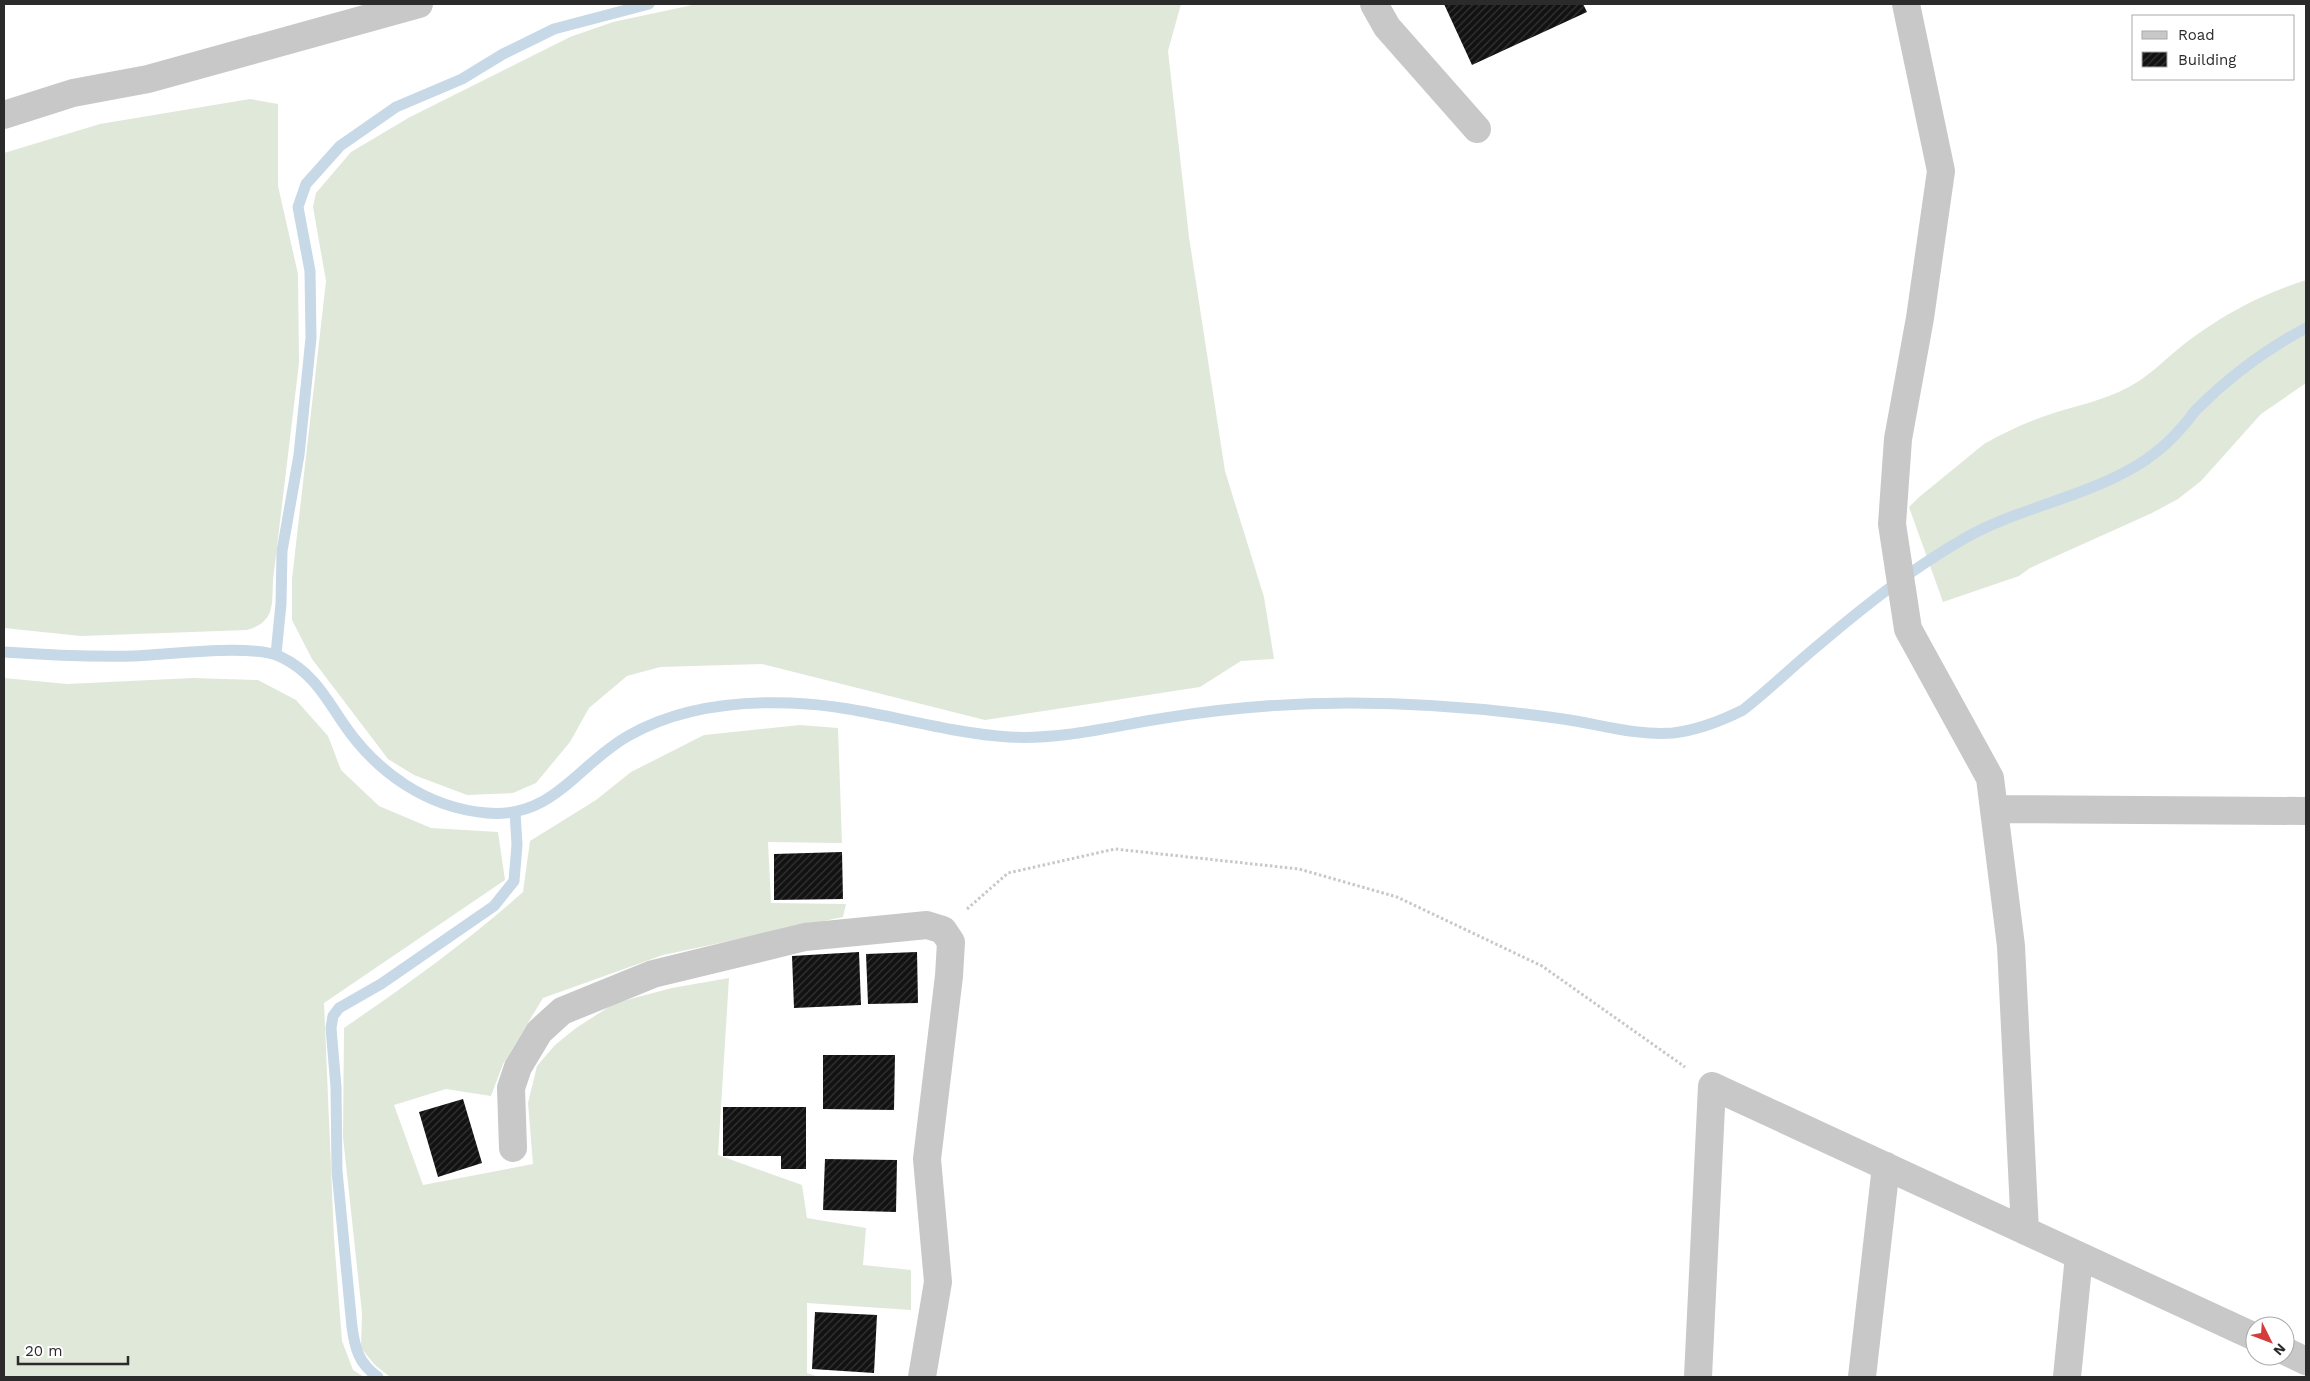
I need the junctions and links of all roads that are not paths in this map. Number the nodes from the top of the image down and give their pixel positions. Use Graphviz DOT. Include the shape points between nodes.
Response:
graph roads {
  1 [pos="419,4"];
  2 [pos="1374,4"];
  3 [pos="1906,4"];
  4 [pos="4,115"];
  5 [pos="1477,130"];
  6 [pos="1994,810"];
  7 [pos="2306,811"];
  8 [pos="513,1148"];
  9 [pos="1886,1166"];
  10 [pos="2025,1231"];
  11 [pos="2079,1256"];
  12 [pos="2245,1332"];
  13 [pos="922,1377"];
  14 [pos="1698,1377"];
  15 [pos="1862,1377"];
  16 [pos="2067,1377"];
  1 -- 4 [label="street" via="148,79 73,93"];
  2 -- 5 [label="street" via="1387,27"];
  3 -- 6 [label="street" via="1941,171 1920,318 1898,438 1892,524 1908,629 1990,778"];
  6 -- 7 [label="street"];
  6 -- 10 [label="street" via="2011,946"];
  8 -- 13 [label="street" via="511,1088 518,1067 539,1032 562,1011 653,974 805,937 927,926 943,930 951,942 949,976 928,1159 938,1282"];
  9 -- 10 [label="street"];
  9 -- 14 [label="street" via="1712,1086"];
  9 -- 15 [label="street"];
  10 -- 11 [label="street"];
  11 -- 12 [label="street"];
  11 -- 16 [label="street"];
}
